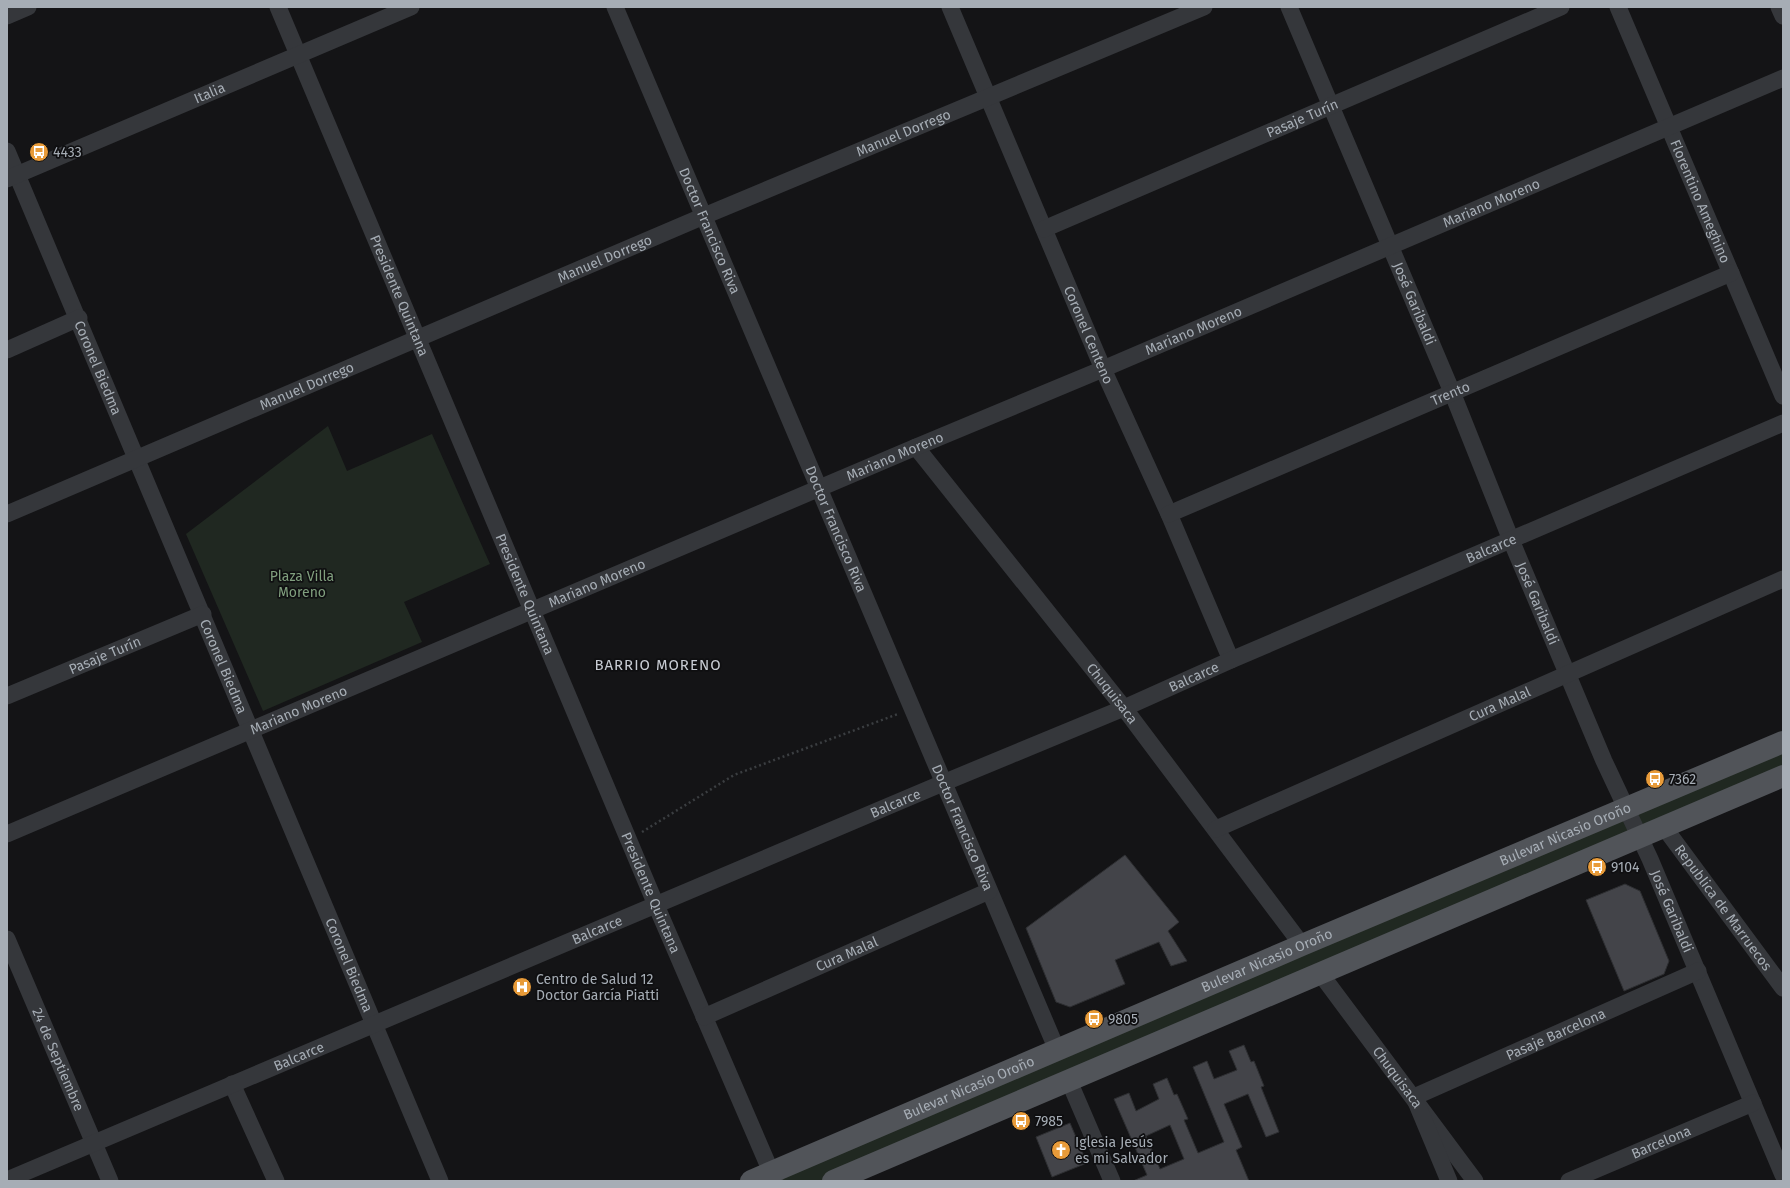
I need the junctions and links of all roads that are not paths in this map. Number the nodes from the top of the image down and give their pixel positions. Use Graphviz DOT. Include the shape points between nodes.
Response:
graph roads {
  1 [pos="28,7"];
  2 [pos="278,7"];
  3 [pos="412,7"];
  4 [pos="615,7"];
  5 [pos="950,7"];
  6 [pos="1204,7"];
  7 [pos="1289,7"];
  8 [pos="1561,7"];
  9 [pos="1618,7"];
  10 [pos="1779,7"];
  11 [pos="7,16"];
  12 [pos="1783,16"];
  13 [pos="298,56"];
  14 [pos="1783,78"];
  15 [pos="989,97"];
  16 [pos="1330,105"];
  17 [pos="1668,127"];
  18 [pos="7,151"];
  19 [pos="12,177"];
  20 [pos="704,216"];
  21 [pos="1044,229"];
  22 [pos="1390,245"];
  23 [pos="1731,273"];
  24 [pos="78,318"];
  25 [pos="419,339"];
  26 [pos="7,350"];
  27 [pos="1103,369"];
  28 [pos="1452,392"];
  29 [pos="1783,396"];
  30 [pos="1783,423"];
  31 [pos="916,447"];
  32 [pos="137,459"];
  33 [pos="818,490"];
  34 [pos="7,514"];
  35 [pos="1169,514"];
  36 [pos="1511,540"];
  37 [pos="1783,579"];
  38 [pos="532,610"];
  39 [pos="202,614"];
  40 [pos="1231,660"];
  41 [pos="1568,674"];
  42 [pos="7,696"];
  43 [pos="1124,708"];
  44 [pos="251,730"];
  45 [pos="1783,742"];
  46 [pos="1783,776"];
  47 [pos="943,783"];
  48 [pos="1626,808"];
  49 [pos="1664,827"];
  50 [pos="1216,830"];
  51 [pos="7,834"];
  52 [pos="1640,837"];
  53 [pos="989,891"];
  54 [pos="656,905"];
  55 [pos="7,939"];
  56 [pos="1302,945"];
  57 [pos="1698,971"];
  58 [pos="1320,973"];
  59 [pos="1783,988"];
  60 [pos="704,1017"];
  61 [pos="375,1025"];
  62 [pos="1057,1050"];
  63 [pos="1069,1080"];
  64 [pos="232,1084"];
  65 [pos="1414,1097"];
  66 [pos="1753,1103"];
  67 [pos="94,1144"];
  68 [pos="1783,1175"];
  69 [pos="773,1177"];
  70 [pos="7,1180"];
  71 [pos="110,1181"];
  72 [pos="276,1181"];
  73 [pos="440,1181"];
  74 [pos="751,1181"];
  75 [pos="833,1181"];
  76 [pos="1112,1181"];
  77 [pos="1449,1181"];
  78 [pos="1475,1181"];
  79 [pos="1570,1181"];
  1 -- 11 [label="street"];
  2 -- 13 [label="street, Presidente Quintana"];
  3 -- 13 [label="street, Italia"];
  4 -- 20 [label="street, Doctor Francisco Riva"];
  5 -- 15 [label="street, Coronel Centeno"];
  6 -- 15 [label="street, Manuel Dorrego"];
  7 -- 16 [label="street, José Garibaldi"];
  8 -- 16 [label="street, Pasaje Turín"];
  9 -- 17 [label="street, Florentino Ameghino"];
  10 -- 12 [label="street"];
  13 -- 19 [label="street, Italia"];
  13 -- 25 [label="street, Presidente Quintana"];
  14 -- 17 [label="street, Mariano Moreno"];
  15 -- 20 [label="street, Manuel Dorrego"];
  15 -- 21 [label="street, Coronel Centeno"];
  16 -- 21 [label="street, Pasaje Turín"];
  16 -- 22 [label="street, José Garibaldi"];
  17 -- 22 [label="street, Mariano Moreno"];
  17 -- 23 [label="street, Florentino Ameghino"];
  18 -- 19 [label="street, Coronel Biedma"];
  19 -- 24 [label="street, Coronel Biedma"];
  20 -- 25 [label="street, Manuel Dorrego"];
  20 -- 33 [label="street, Doctor Francisco Riva"];
  21 -- 27 [label="street, Coronel Centeno"];
  22 -- 27 [label="street, Mariano Moreno"];
  22 -- 28 [label="street, José Garibaldi"];
  23 -- 28 [label="street, Trento"];
  23 -- 29 [label="street, Florentino Ameghino"];
  24 -- 26 [label="street"];
  24 -- 32 [label="street, Coronel Biedma"];
  25 -- 32 [label="street, Manuel Dorrego"];
  25 -- 38 [label="street, Presidente Quintana"];
  27 -- 31 [label="street, Mariano Moreno"];
  27 -- 35 [label="street, Coronel Centeno"];
  28 -- 35 [label="street, Trento"];
  28 -- 36 [label="street, José Garibaldi"];
  30 -- 36 [label="street, Balcarce"];
  31 -- 33 [label="street, Mariano Moreno"];
  31 -- 43 [label="street, Chuquisaca"];
  32 -- 34 [label="street, Manuel Dorrego"];
  32 -- 39 [label="street, Coronel Biedma"];
  33 -- 38 [label="street, Mariano Moreno"];
  33 -- 47 [label="street, Doctor Francisco Riva"];
  35 -- 40 [label="street, Coronel Centeno"];
  36 -- 40 [label="street, Balcarce"];
  36 -- 41 [label="street, José Garibaldi"];
  37 -- 41 [label="street, Cura Malal"];
  38 -- 44 [label="street, Mariano Moreno"];
  38 -- 54 [label="street, Presidente Quintana"];
  39 -- 42 [label="street, Pasaje Turín"];
  39 -- 44 [label="street, Coronel Biedma"];
  40 -- 43 [label="street, Balcarce"];
  41 -- 48 [label="street, José Garibaldi"];
  41 -- 50 [label="street, Cura Malal"];
  43 -- 47 [label="street, Balcarce"];
  43 -- 50 [label="street, Chuquisaca"];
  44 -- 51 [label="street, Mariano Moreno"];
  44 -- 61 [label="street, Coronel Biedma"];
  45 -- 48 [label="main road, Bulevar Nicasio Oroño"];
  46 -- 49 [label="main road"];
  47 -- 53 [label="street, Doctor Francisco Riva"];
  47 -- 54 [label="street, Balcarce"];
  48 -- 52 [label="street, José Garibaldi"];
  48 -- 56 [label="main road, Bulevar Nicasio Oroño"];
  49 -- 52 [label="main road"];
  49 -- 59 [label="street, Republica de Marruecos"];
  50 -- 56 [label="street, Chuquisaca"];
  52 -- 57 [label="street, José Garibaldi"];
  52 -- 58 [label="main road"];
  53 -- 60 [label="street, Cura Malal"];
  53 -- 62 [label="street, Doctor Francisco Riva"];
  54 -- 60 [label="street, Presidente Quintana"];
  54 -- 61 [label="street, Balcarce"];
  55 -- 67 [label="street, 24 de Septiembre"];
  56 -- 62 [label="main road, Bulevar Nicasio Oroño"];
  57 -- 65 [label="street, Pasaje Barcelona"];
  57 -- 66 [label="street, José Garibaldi"];
  58 -- 63 [label="main road"];
  58 -- 65 [label="street, Chuquisaca"];
  60 -- 69 [label="street, Presidente Quintana"];
  61 -- 64 [label="street, Balcarce"];
  61 -- 73 [label="street, Coronel Biedma"];
  62 -- 69 [label="main road, Bulevar Nicasio Oroño"];
  63 -- 75 [label="main road"];
  63 -- 76 [label="street"];
  64 -- 67 [label="street, Balcarce"];
  64 -- 72 [label="street"];
  65 -- 77 [label="street"];
  65 -- 78 [label="street, Chuquisaca"];
  66 -- 68 [label="street, José Garibaldi"];
  66 -- 79 [label="street, Barcelona"];
  67 -- 70 [label="street, Balcarce"];
  67 -- 71 [label="street, 24 de Septiembre"];
  69 -- 74 [label="main road, Bulevar Nicasio Oroño"];
}
